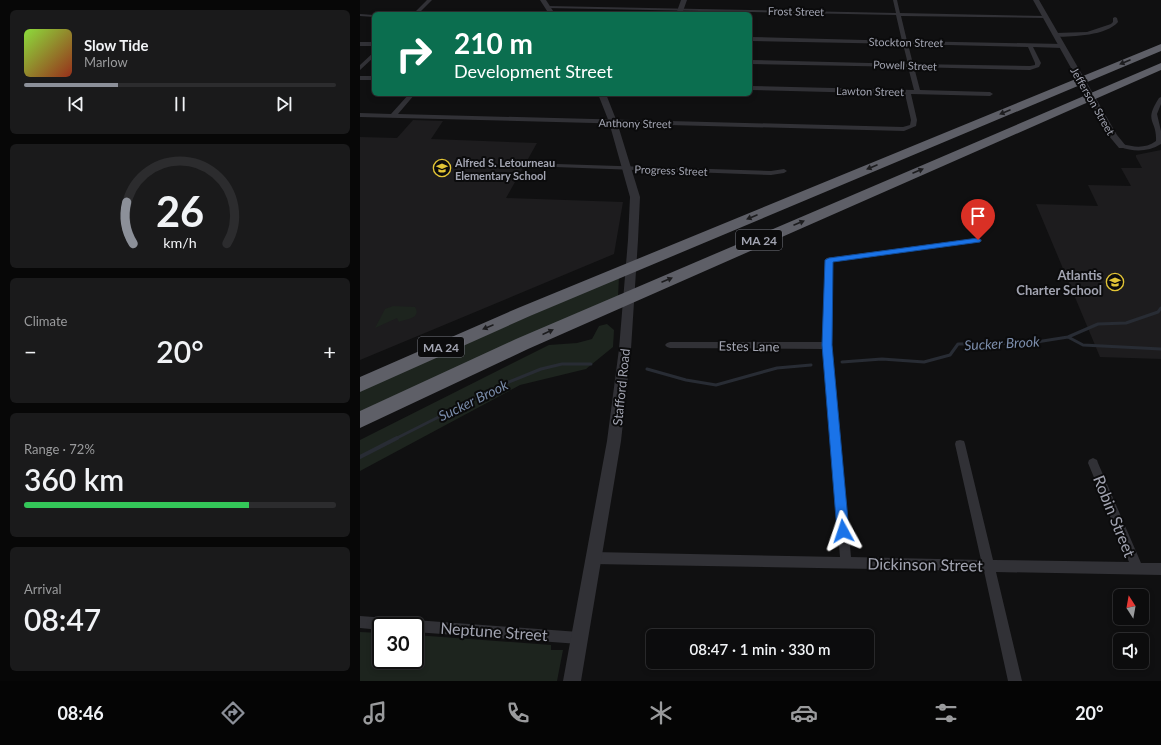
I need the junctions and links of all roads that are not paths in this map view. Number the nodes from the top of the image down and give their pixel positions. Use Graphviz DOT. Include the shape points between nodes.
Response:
graph roads {
  1 [pos="430,0"];
  2 [pos="543,0"];
  3 [pos="684,0"];
  4 [pos="895,0"];
  5 [pos="1036,0"];
  6 [pos="547,7"];
  7 [pos="680,11"];
  8 [pos="417,12"];
  9 [pos="551,12"];
  10 [pos="898,14"];
  11 [pos="360,16"];
  12 [pos="372,16"];
  13 [pos="1046,17"];
  14 [pos="1115,18"];
  15 [pos="1056,35"];
  16 [pos="752,39"];
  17 [pos="905,42"];
  18 [pos="360,44"];
  19 [pos="372,44"];
  20 [pos="1030,45"];
  21 [pos="1062,46"];
  22 [pos="1161,47"];
  23 [pos="372,56"];
  24 [pos="752,62"];
  25 [pos="911,66"];
  26 [pos="1161,66"];
  27 [pos="360,68"];
  28 [pos="360,78"];
  29 [pos="372,78"];
  30 [pos="752,88"];
  31 [pos="908,92"];
  32 [pos="917,92"];
  33 [pos="990,94"];
  34 [pos="410,96"];
  35 [pos="603,96"];
  36 [pos="1161,99"];
  37 [pos="360,115"];
  38 [pos="392,116"];
  39 [pos="613,122"];
  40 [pos="1122,146"];
  41 [pos="557,166"];
  42 [pos="626,169"];
  43 [pos="784,171"];
  44 [pos="978,240"];
  45 [pos="522,344"];
  46 [pos="670,345"];
  47 [pos="827,345"];
  48 [pos="360,385"];
  49 [pos="360,420"];
  50 [pos="360,427"];
  51 [pos="960,444"];
  52 [pos="1093,463"];
  53 [pos="593,558"];
  54 [pos="846,562"];
  55 [pos="988,565"];
  56 [pos="1136,568"];
  57 [pos="1161,569"];
  58 [pos="360,622"];
  59 [pos="579,638"];
  60 [pos="572,681"];
  61 [pos="1015,681"];
  1 -- 8 [label="street"];
  2 -- 6 [label="street"];
  3 -- 7 [label="street"];
  4 -- 10 [label="street"];
  5 -- 13 [label="street, Jefferson Street"];
  6 -- 7 [label="street, Frost Street"];
  6 -- 9 [label="street"];
  7 -- 10 [label="street, Frost Street"];
  10 -- 13 [label="street, Frost Street"];
  10 -- 17 [label="street"];
  11 -- 12 [label="street"];
  13 -- 15 [label="street, Jefferson Street"];
  14 -- 15 [label="street" via="1116,22 1113,25 1088,34"];
  15 -- 21 [label="street, Jefferson Street"];
  16 -- 17 [label="street, Stockton Street"];
  17 -- 20 [label="street, Stockton Street"];
  17 -- 25 [label="street"];
  18 -- 19 [label="street"];
  20 -- 21 [label="street, Stockton Street"];
  20 -- 25 [label="street, Powell Street" via="1038,63 1034,67"];
  21 -- 40 [label="street, Jefferson Street" via="1114,138"];
  22 -- 48 [label="highway, MA 24, one-way" via="517,315"];
  23 -- 27 [label="street"];
  24 -- 25 [label="street, Powell Street"];
  25 -- 32 [label="street"];
  45 -- 26 [label="highway, MA 24, one-way"];
  28 -- 29 [label="street"];
  30 -- 31 [label="street, Lawton Street"];
  31 -- 32 [label="street, Lawton Street"];
  31 -- 39 [label="street, Anthony Street" via="914,120 912,126 904,129"];
  32 -- 33 [label="street, Lawton Street"];
  34 -- 38 [label="street"];
  35 -- 39 [label="street, Stafford Road"];
  36 -- 40 [label="street, Jefferson Street" via="1154,113 1160,133 1159,142 1150,148 1141,149"];
  37 -- 38 [label="street, Anthony Street"];
  38 -- 39 [label="street, Anthony Street"];
  39 -- 42 [label="street, Stafford Road"];
  41 -- 42 [label="street, Progress Street"];
  42 -- 43 [label="street, Progress Street" via="771,173"];
  42 -- 53 [label="street, Stafford Road" via="635,197 627,318 614,441"];
  44 -- 47 [label="street" via="829,260"];
  45 -- 49 [label="highway, MA 24"];
  45 -- 50 [label="highway"];
  46 -- 47 [label="street, Estes Lane"];
  47 -- 54 [label="street"];
  51 -- 55 [label="street"];
  52 -- 56 [label="street, Robin Street"];
  53 -- 54 [label="street, Dickinson Street"];
  53 -- 59 [label="street, Stafford Road"];
  54 -- 55 [label="street, Dickinson Street"];
  55 -- 56 [label="street, Dickinson Street"];
  55 -- 61 [label="street"];
  56 -- 57 [label="street, Dickinson Street"];
  58 -- 59 [label="street, Neptune Street"];
  59 -- 60 [label="street, Stafford Road"];
}
